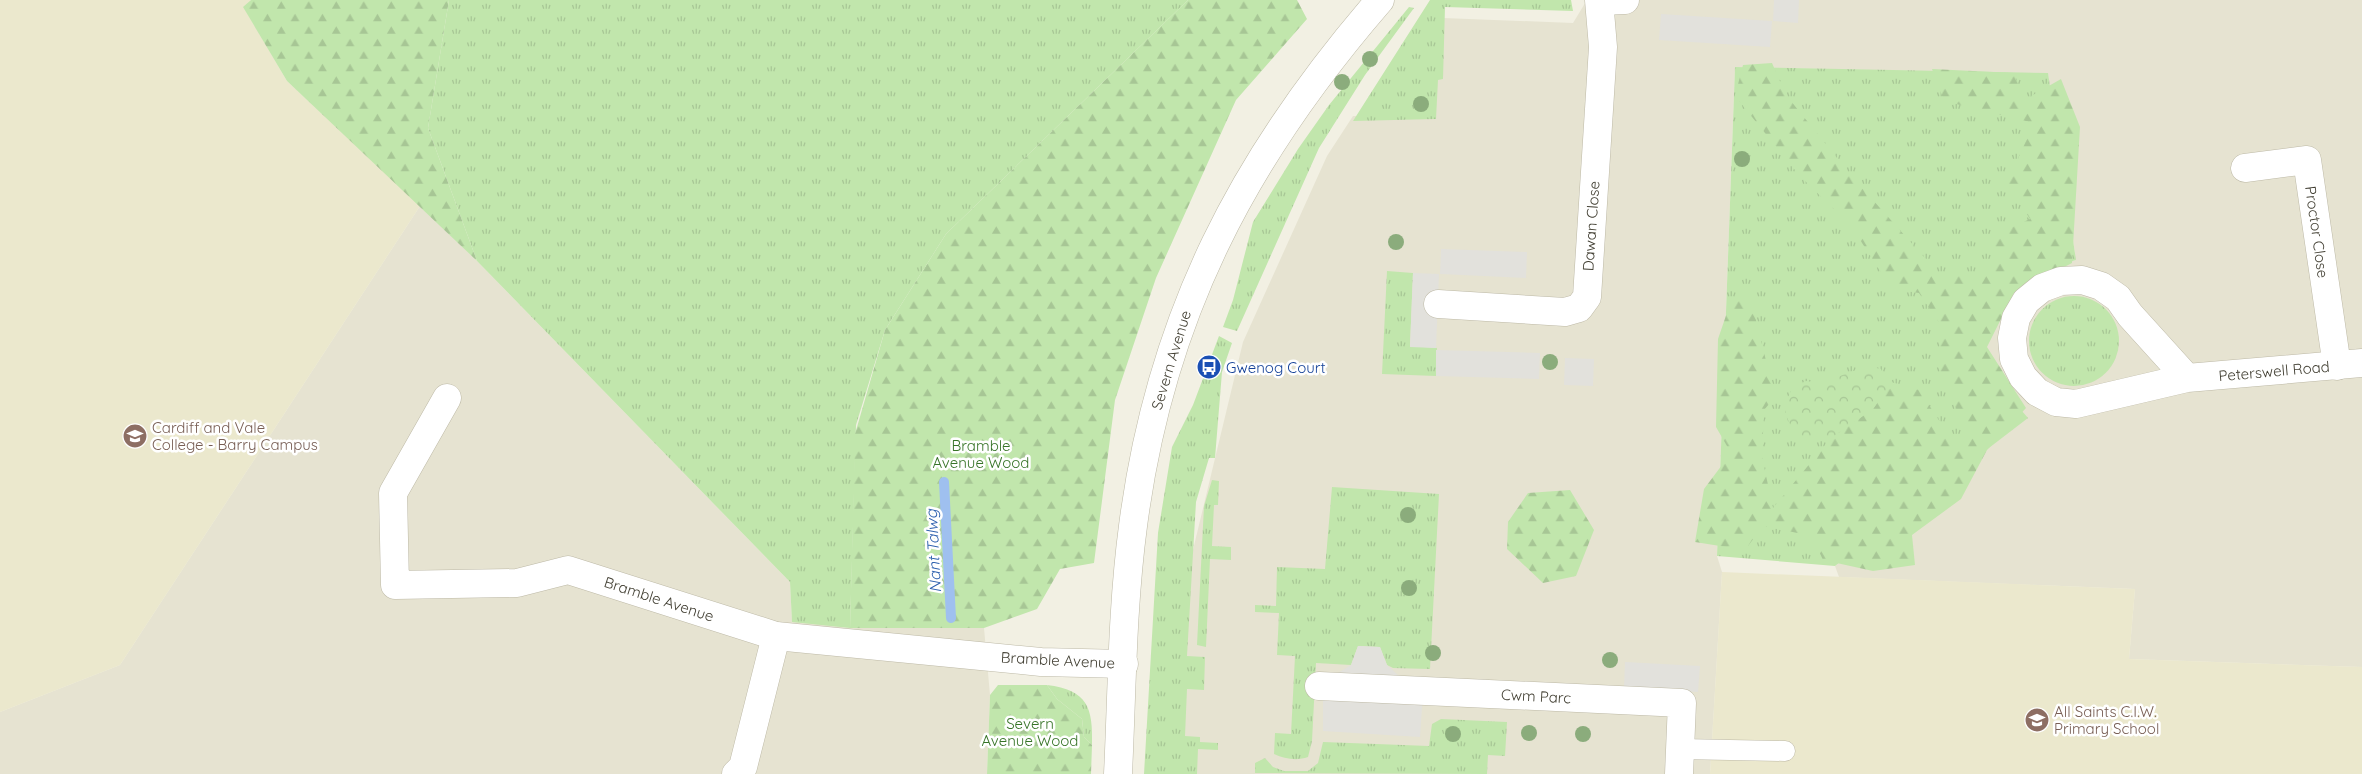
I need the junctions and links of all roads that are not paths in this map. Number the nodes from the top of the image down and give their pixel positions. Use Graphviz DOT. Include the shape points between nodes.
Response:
graph roads {
  1 [pos="1380,0"];
  2 [pos="1608,0"];
  3 [pos="2245,168"];
  4 [pos="1438,304"];
  5 [pos="2349,365"];
  6 [pos="2187,378"];
  7 [pos="446,398"];
  8 [pos="776,636"];
  9 [pos="1124,664"];
  10 [pos="1319,686"];
  11 [pos="1785,751"];
  12 [pos="1679,761"];
  13 [pos="736,774"];
  14 [pos="1118,774"];
  1 -- 9 [label="street, Severn Avenue" via="1325,66 1268,147 1220,232 1176,336 1158,394 1133,526"];
  2 -- 4 [label="street, Dawan Close" via="1587,297 1579,308 1565,312"];
  3 -- 5 [label="street, Proctor Close" via="2306,160"];
  5 -- 6 [label="street, Peterswell Road"];
  6 -- 6 [label="street, Peterswell Road" via="2076,404 2056,402 2037,392 2022,377 2014,359 2012,338 2016,318 2026,301 2061,280 2082,280 2101,286 2118,298"];
  7 -- 8 [label="street, Bramble Avenue" via="393,493 395,585 517,582 568,570"];
  8 -- 9 [label="street, Bramble Avenue" via="1041,662"];
  8 -- 13 [label="street" via="743,767"];
  9 -- 14 [label="street, Severn Avenue"];
  10 -- 12 [label="street, Cwm Parc" via="1682,703"];
  11 -- 12 [label="lane"];
}
